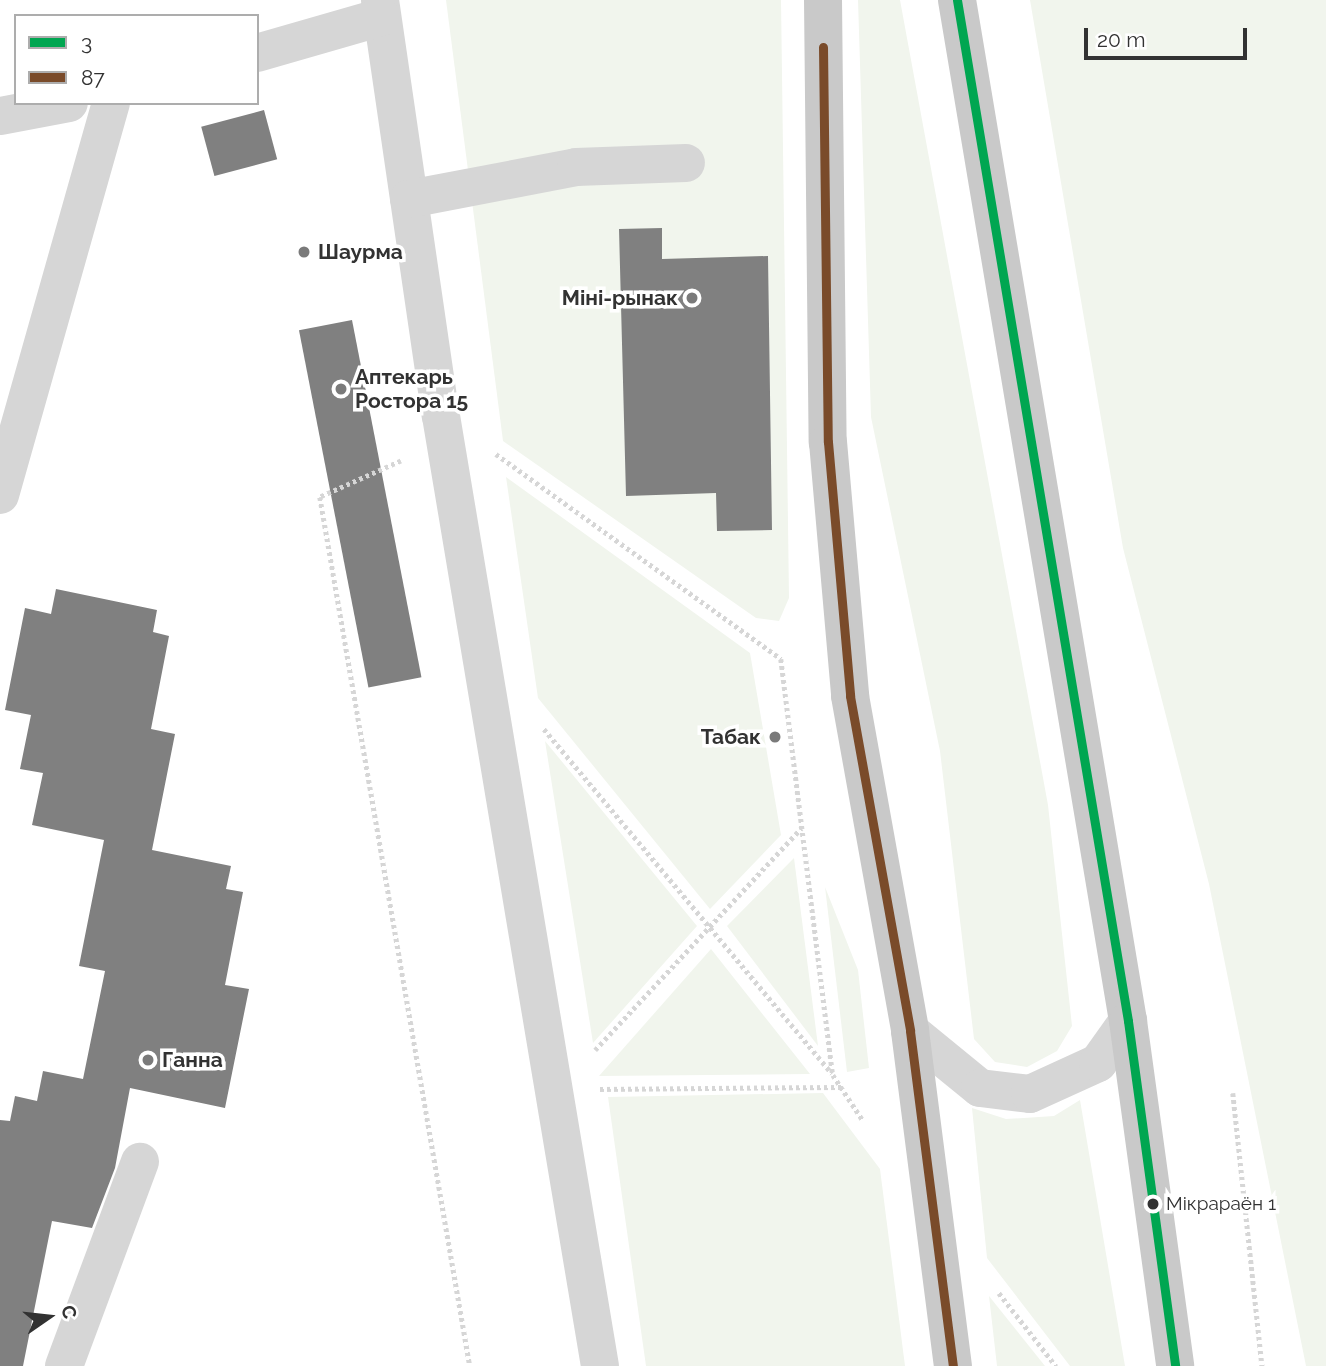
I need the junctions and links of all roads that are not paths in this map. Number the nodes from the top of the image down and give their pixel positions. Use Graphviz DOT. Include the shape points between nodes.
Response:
graph roads {
  1 [pos="823,0"];
  2 [pos="957,0"];
  3 [pos="381,8"];
  4 [pos="259,52"];
  5 [pos="58,105"];
  6 [pos="109,105"];
  7 [pos="0,116"];
  8 [pos="686,163"];
  9 [pos="409,199"];
  10 [pos="0,495"];
  11 [pos="1128,1021"];
  12 [pos="910,1031"];
  13 [pos="140,1162"];
  14 [pos="65,1366"];
  15 [pos="600,1366"];
  16 [pos="953,1366"];
  17 [pos="1175,1366"];
  1 -- 12 [label="main road" via="828,442 850,696"];
  2 -- 11 [label="main road"];
  3 -- 4 [label="street"];
  3 -- 9 [label="street"];
  5 -- 7 [label="street"];
  6 -- 10 [label="street"];
  8 -- 9 [label="street" via="576,167"];
  9 -- 15 [label="street"];
  11 -- 12 [label="street" via="1098,1063 1030,1094 980,1087"];
  11 -- 17 [label="main road"];
  12 -- 16 [label="main road"];
  13 -- 14 [label="street"];
}
